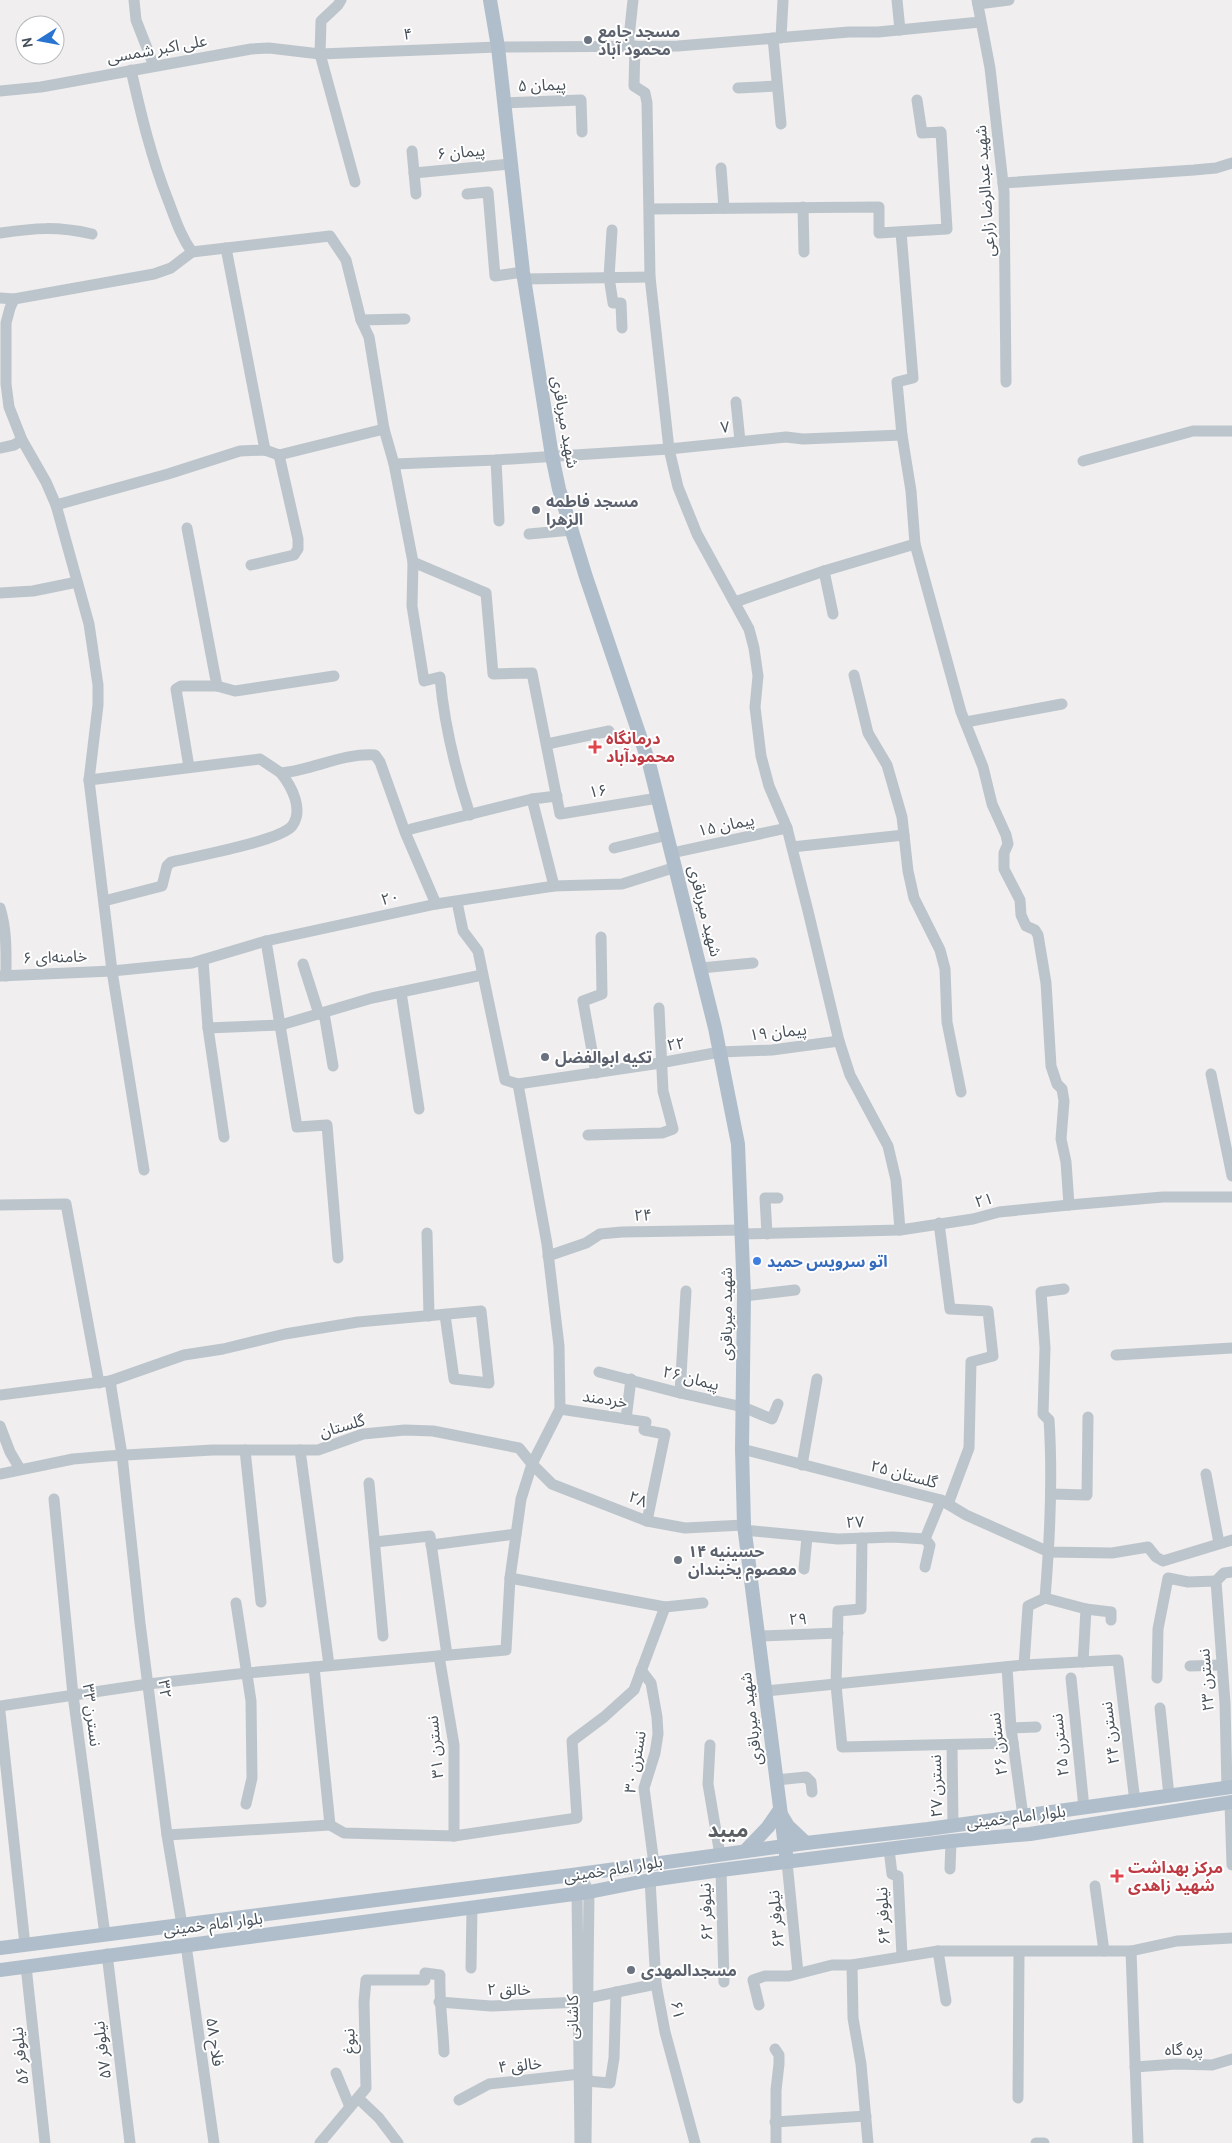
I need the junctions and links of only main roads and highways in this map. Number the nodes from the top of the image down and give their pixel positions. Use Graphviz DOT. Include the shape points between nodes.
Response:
graph roads {
  1 [pos="490,0"];
  2 [pos="1230,1787"];
  3 [pos="1231,1803"];
  4 [pos="780,1811"];
  5 [pos="806,1843"];
  6 [pos="785,1846"];
  7 [pos="745,1851"];
  8 [pos="788,1862"];
  9 [pos="261,1915"];
  10 [pos="264,1935"];
  11 [pos="0,1948"];
  12 [pos="0,1970"];
  1 -- 4 [label="main road, شهید میرباقری" via="524,276 559,489 649,763 701,968 738,1144 743,1232 744,1528"];
  2 -- 5 [label="main road, بلوار امام خمینی"];
  3 -- 8 [label="main road, بلوار امام خمینی" via="1030,1834"];
  4 -- 5 [label="main road" via="788,1826"];
  4 -- 6 [label="main road, شهید میرباقری"];
  4 -- 7 [label="main road"];
  5 -- 6 [label="main road, بلوار امام خمینی"];
  6 -- 7 [label="main road, بلوار امام خمینی"];
  6 -- 8 [label="main road, شهید میرباقری"];
  7 -- 9 [label="main road, بلوار امام خمینی"];
  8 -- 10 [label="main road, بلوار امام خمینی"];
  9 -- 10 [label="main road"];
  9 -- 11 [label="main road, بلوار امام خمینی"];
  10 -- 12 [label="main road, بلوار امام خمینی"];
}
